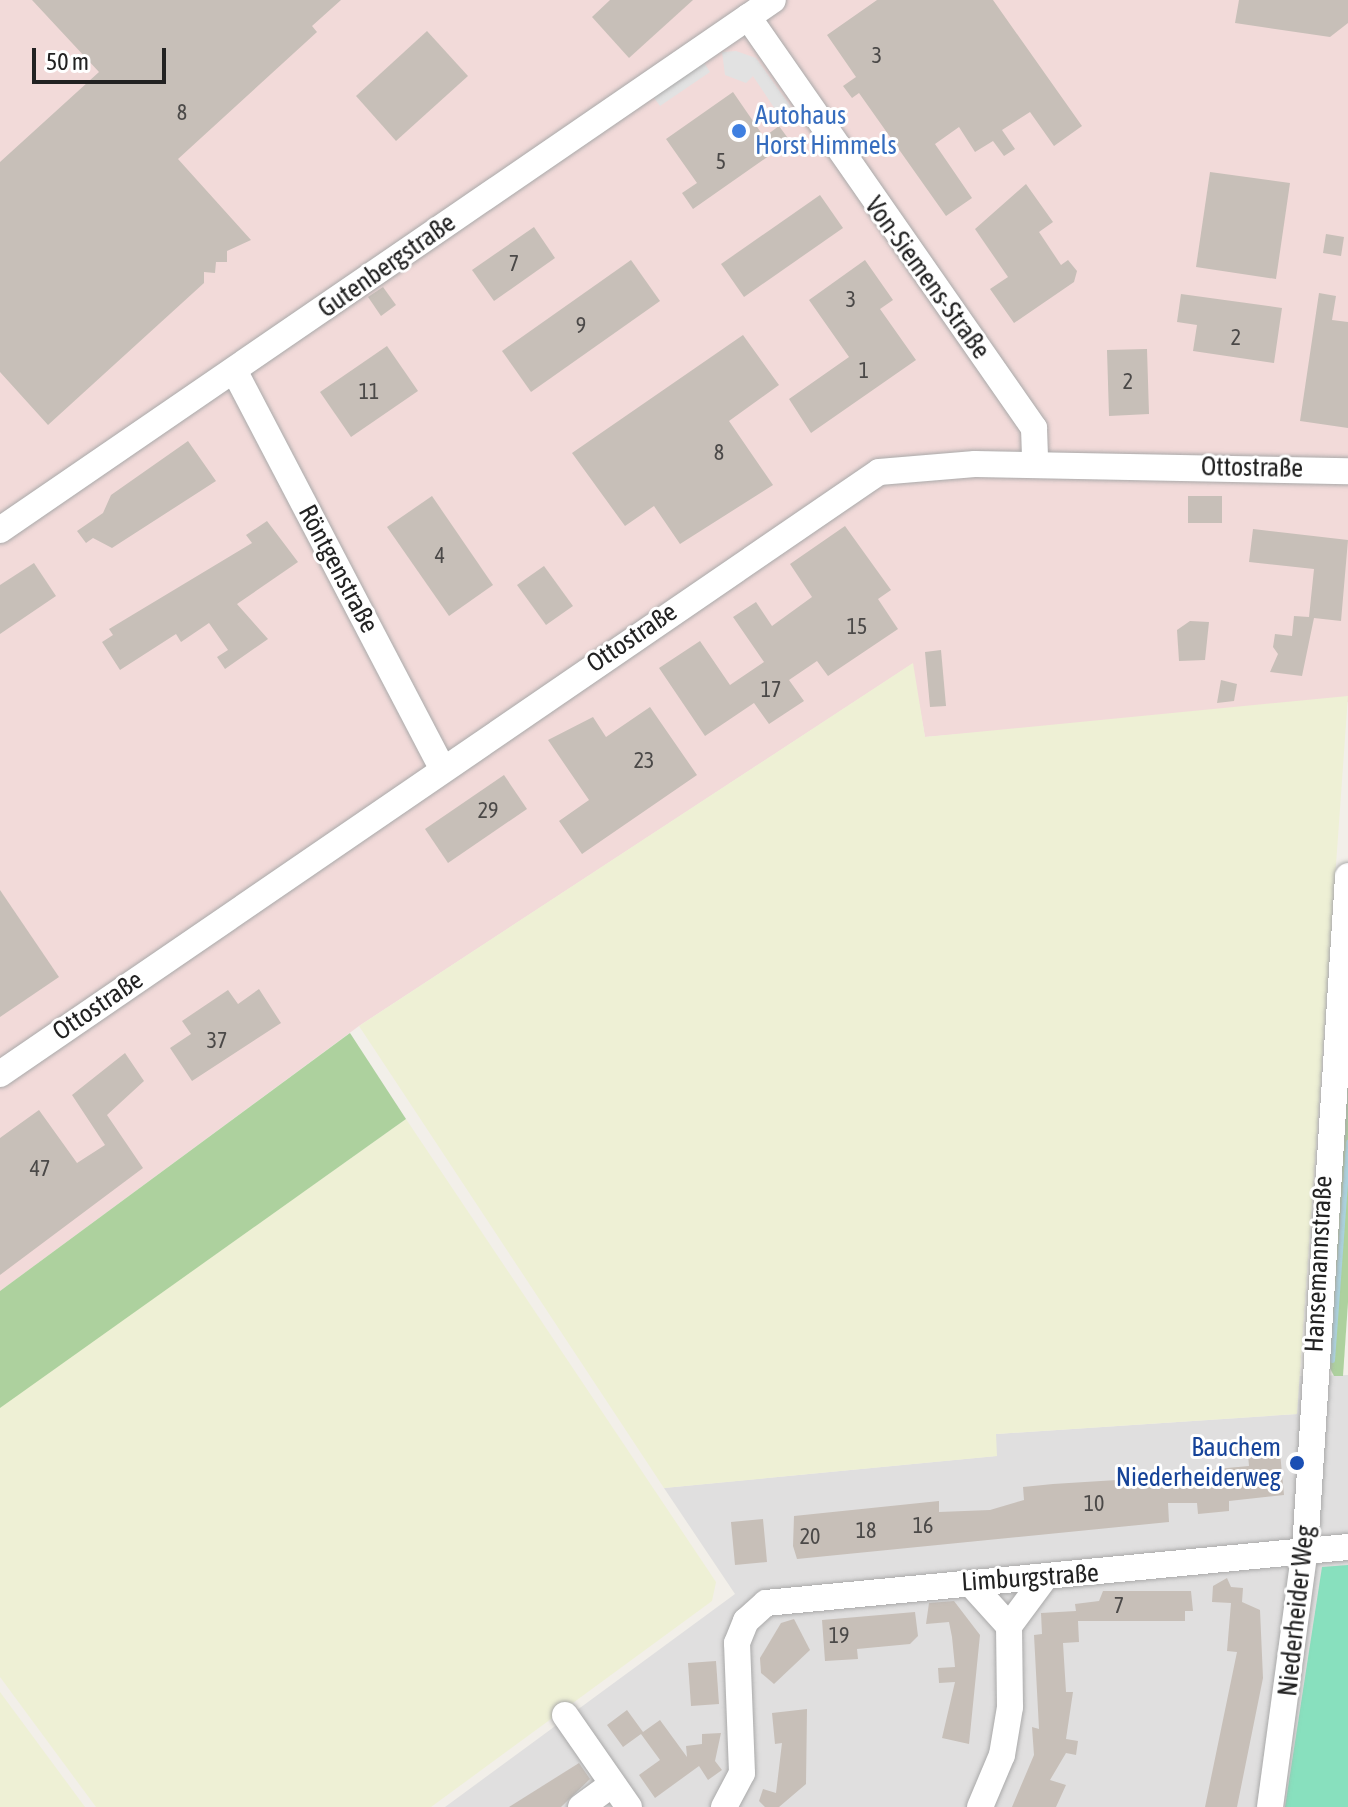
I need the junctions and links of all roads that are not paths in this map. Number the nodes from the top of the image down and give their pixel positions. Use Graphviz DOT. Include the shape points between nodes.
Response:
graph roads {
  1 [pos="773,0"];
  2 [pos="748,17"];
  3 [pos="235,372"];
  4 [pos="1035,465"];
  5 [pos="1348,471"];
  6 [pos="0,530"];
  7 [pos="441,766"];
  8 [pos="1348,876"];
  9 [pos="0,1074"];
  10 [pos="1311,1413"];
  11 [pos="1348,1547"];
  12 [pos="1305,1549"];
  13 [pos="1043,1580"];
  14 [pos="971,1584"];
  15 [pos="1009,1626"];
  16 [pos="565,1715"];
  17 [pos="613,1784"];
  18 [pos="581,1807"];
  19 [pos="629,1807"];
  20 [pos="724,1807"];
  21 [pos="980,1807"];
  22 [pos="1270,1807"];
  1 -- 2 [label="street, Gutenbergstraße"];
  2 -- 3 [label="street, Gutenbergstraße"];
  2 -- 4 [label="street, Von-Siemens-Straße" via="1034,428"];
  3 -- 6 [label="street, Gutenbergstraße"];
  3 -- 7 [label="street, Röntgenstraße"];
  4 -- 5 [label="street, Ottostraße"];
  4 -- 7 [label="street, Ottostraße" via="879,472"];
  7 -- 9 [label="street, Ottostraße"];
  8 -- 10 [label="street, Hansemannstraße"];
  10 -- 12 [label="street, Niederheider Weg"];
  11 -- 12 [label="street, Limburgstraße"];
  12 -- 13 [label="street, Limburgstraße"];
  12 -- 22 [label="street, Niederheider Weg"];
  13 -- 14 [label="street, Limburgstraße"];
  13 -- 15 [label="street"];
  14 -- 15 [label="street"];
  14 -- 20 [label="street, Limburgstraße" via="785,1598 756,1609 737,1643 742,1773"];
  15 -- 21 [label="street" via="1010,1707 1002,1755"];
  16 -- 17 [label="street"];
  17 -- 18 [label="street"];
  17 -- 19 [label="street"];
}
